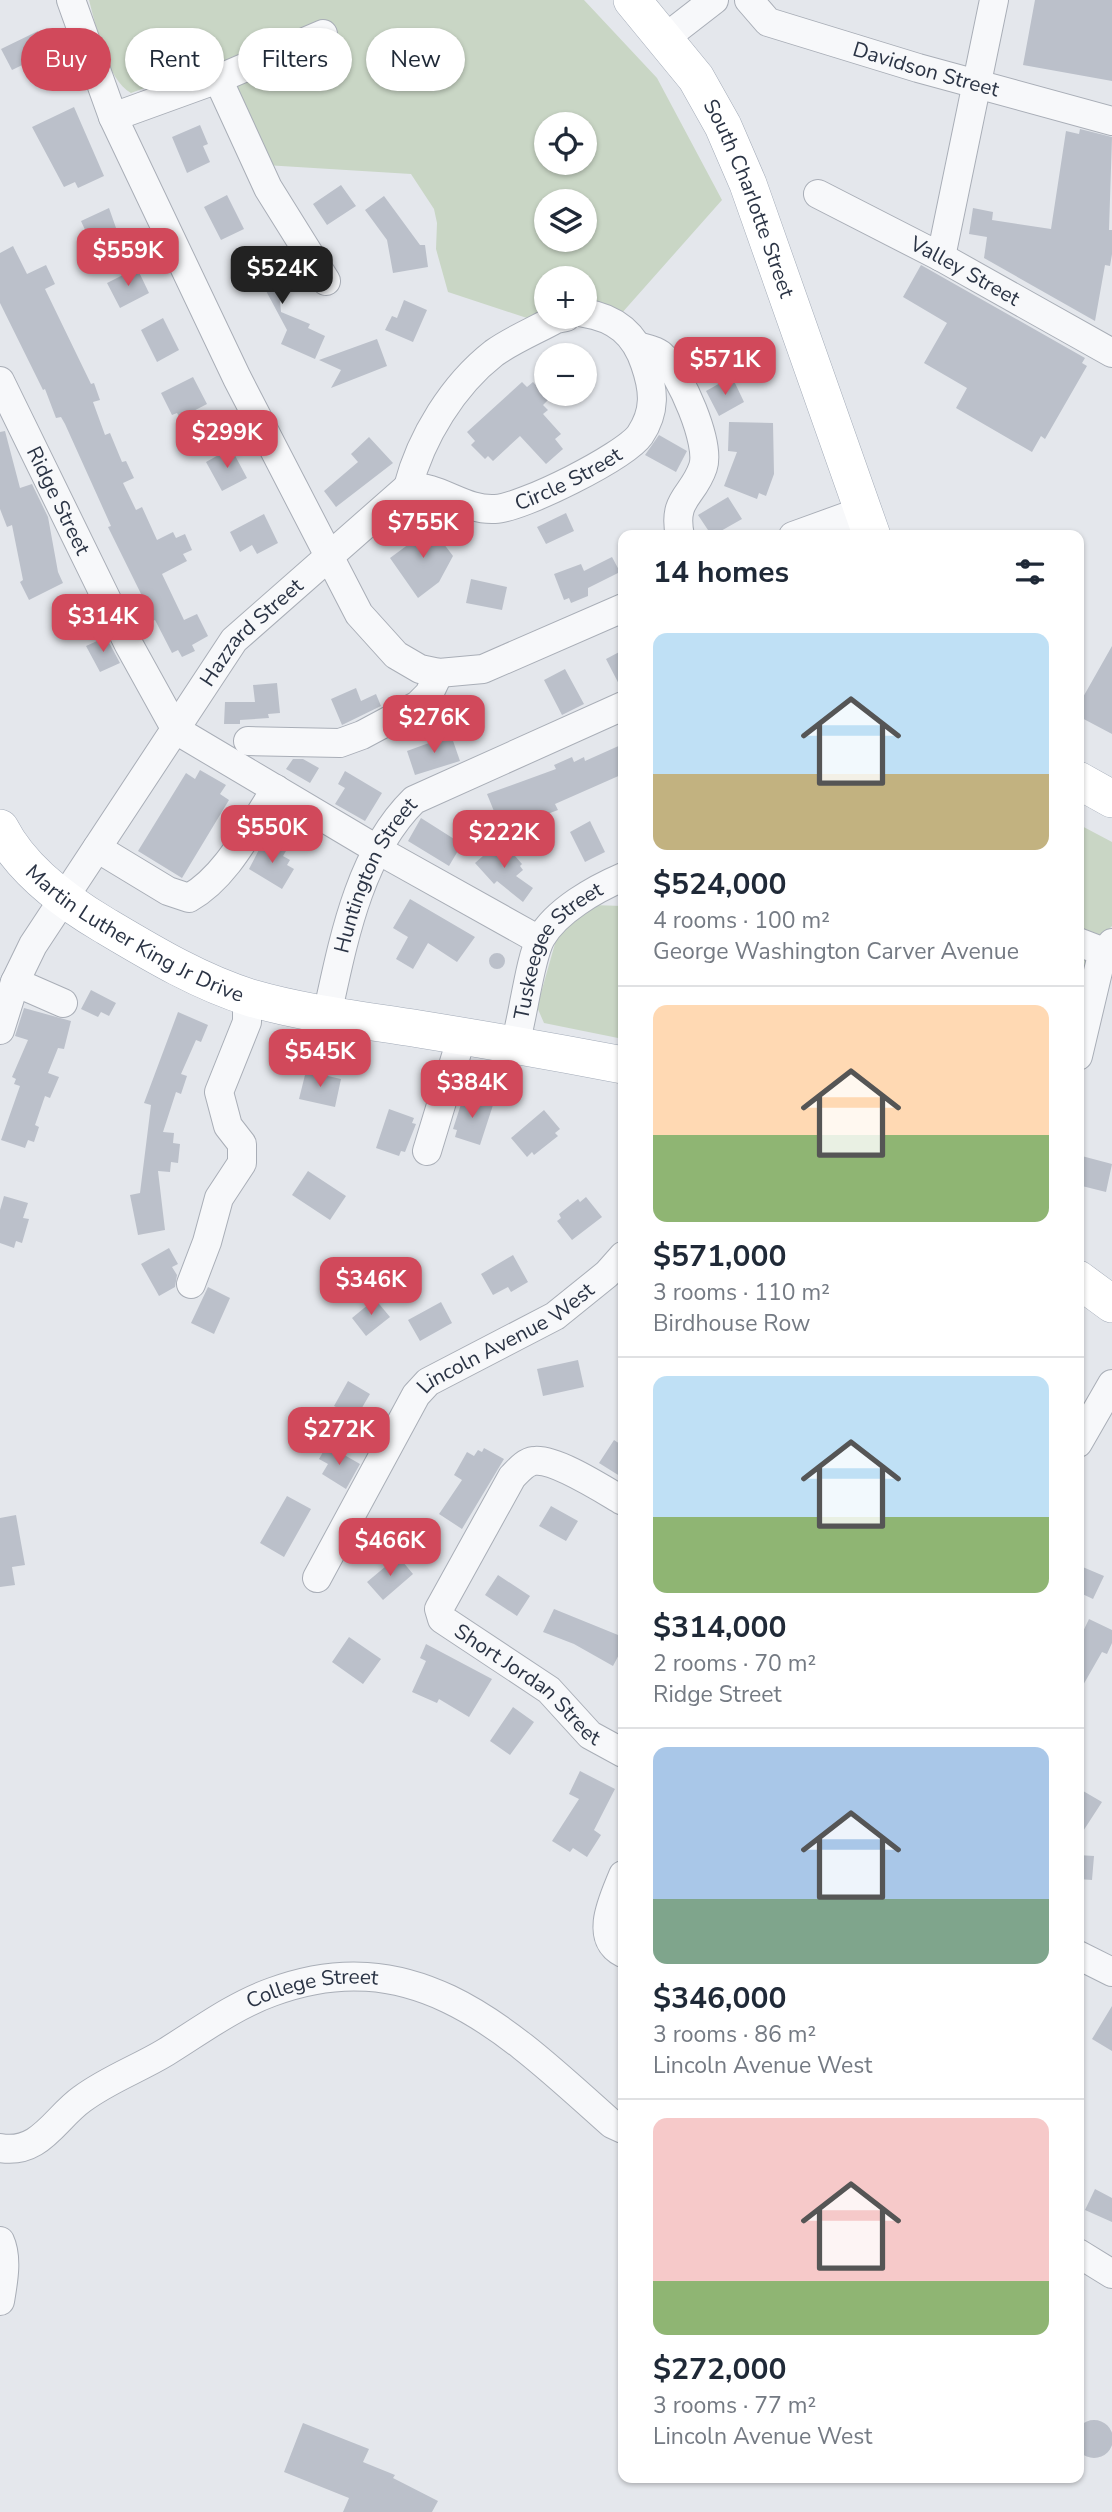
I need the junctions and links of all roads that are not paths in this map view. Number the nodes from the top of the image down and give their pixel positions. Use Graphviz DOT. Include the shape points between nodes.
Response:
graph roads {
  1 [pos="71,0"];
  2 [pos="632,0"];
  3 [pos="714,0"];
  4 [pos="750,0"];
  5 [pos="994,0"];
  6 [pos="666,38"];
  7 [pos="977,84"];
  8 [pos="185,91"];
  9 [pos="224,91"];
  10 [pos="113,117"];
  11 [pos="1112,121"];
  12 [pos="817,194"];
  13 [pos="941,257"];
  14 [pos="326,281"];
  15 [pos="597,315"];
  16 [pos="537,329"];
  17 [pos="638,346"];
  18 [pos="1112,353"];
  19 [pos="0,382"];
  20 [pos="408,487"];
  21 [pos="867,523"];
  22 [pos="679,530"];
  23 [pos="827,530"];
  24 [pos="331,557"];
  25 [pos="618,610"];
  26 [pos="439,673"];
  27 [pos="618,708"];
  28 [pos="176,730"];
  29 [pos="248,741"];
  30 [pos="1084,783"];
  31 [pos="276,789"];
  32 [pos="1112,799"];
  33 [pos="0,828"];
  34 [pos="97,848"];
  35 [pos="379,850"];
  36 [pos="618,879"];
  37 [pos="64,898"];
  38 [pos="539,940"];
  39 [pos="1084,943"];
  40 [pos="1108,948"];
  41 [pos="15,982"];
  42 [pos="247,996"];
  43 [pos="63,1003"];
  44 [pos="327,1015"];
  45 [pos="0,1030"];
  46 [pos="1084,1034"];
  47 [pos="462,1036"];
  48 [pos="515,1044"];
  49 [pos="618,1064"];
  50 [pos="427,1151"];
  51 [pos="618,1262"];
  52 [pos="1084,1283"];
  53 [pos="191,1284"];
  54 [pos="1112,1304"];
  55 [pos="1112,1384"];
  56 [pos="1084,1429"];
  57 [pos="618,1498"];
  58 [pos="317,1578"];
  59 [pos="618,1750"];
  60 [pos="618,1890"];
  61 [pos="618,1948"];
  62 [pos="1084,1958"];
  63 [pos="1112,1972"];
  64 [pos="618,2127"];
  65 [pos="0,2148"];
  66 [pos="0,2241"];
  67 [pos="1084,2257"];
  68 [pos="1112,2274"];
  69 [pos="1,2285"];
  1 -- 10 [label="street"];
  2 -- 6 [label="main road, South Charlotte Street"];
  3 -- 6 [label="street"];
  4 -- 7 [label="street, Davidson Street" via="768,22"];
  5 -- 7 [label="street"];
  6 -- 21 [label="main road, South Charlotte Street" via="696,78 748,184"];
  7 -- 11 [label="street, Davidson Street"];
  7 -- 13 [label="street"];
  8 -- 10 [label="street"];
  9 -- 14 [label="street" via="268,188"];
  10 -- 24 [label="street" via="237,378"];
  12 -- 13 [label="street, Valley Street"];
  13 -- 18 [label="street, Valley Street"];
  15 -- 17 [label="street, Circle Street" via="626,330"];
  16 -- 20 [label="street" via="496,352 468,377 425,443"];
  17 -- 20 [label="street, Circle Street" via="652,384 649,417 639,437 602,462 507,508 476,507 423,486"];
  17 -- 22 [label="street" via="664,357 705,444 703,466 681,500"];
  19 -- 28 [label="street, Ridge Street" via="128,645"];
  20 -- 24 [label="street, Hazzard Street"];
  21 -- 23 [label="street"];
  24 -- 26 [label="street" via="359,614 396,655 420,669"];
  24 -- 28 [label="street, Hazzard Street" via="234,640"];
  25 -- 26 [label="street" via="483,670"];
  26 -- 29 [label="street" via="418,705 351,739 330,744"];
  27 -- 35 [label="street, Huntington Street" via="414,800"];
  28 -- 31 [label="street"];
  28 -- 34 [label="street, Hazzard Street"];
  30 -- 32 [label="main road"];
  31 -- 34 [label="street" via="227,863 205,889 189,898 168,891"];
  31 -- 35 [label="street"];
  33 -- 37 [label="main road, Martin Luther King Jr Drive" via="29,865"];
  34 -- 37 [label="street, Hazzard Street"];
  35 -- 38 [label="street"];
  35 -- 44 [label="street, Huntington Street" via="341,949"];
  36 -- 38 [label="street, Tuskeegee Street" via="553,921"];
  37 -- 41 [label="street, Hazzard Street"];
  37 -- 42 [label="main road, Martin Luther King Jr Drive" via="146,951"];
  38 -- 48 [label="street, Tuskeegee Street"];
  39 -- 40 [label="street"];
  40 -- 46 [label="street"];
  41 -- 43 [label="street"];
  41 -- 45 [label="street, Hazzard Street"];
  42 -- 44 [label="main road, Martin Luther King Jr Drive"];
  42 -- 53 [label="street" via="247,1022 219,1092 228,1126 242,1144 242,1163 219,1198"];
  44 -- 47 [label="main road, Martin Luther King Jr Drive"];
  47 -- 48 [label="main road, Martin Luther King Jr Drive"];
  47 -- 50 [label="street"];
  48 -- 49 [label="main road, Martin Luther King Jr Drive"];
  51 -- 58 [label="street, Lincoln Avenue West" via="555,1316 428,1382 416,1395"];
  52 -- 54 [label="main road"];
  55 -- 56 [label="street"];
  57 -- 59 [label="street, Short Jordan Street" via="551,1463 534,1461 512,1477 439,1609 442,1619 549,1690 590,1735"];
  60 -- 61 [label="street" via="607,1923 610,1940"];
  62 -- 63 [label="street"];
  64 -- 65 [label="street, College Street" via="490,2020 437,1991 376,1978 328,1979 273,1992 227,2013 162,2054 105,2082 36,2141 22,2148"];
  66 -- 69 [label="street"];
  67 -- 68 [label="street"];
}
